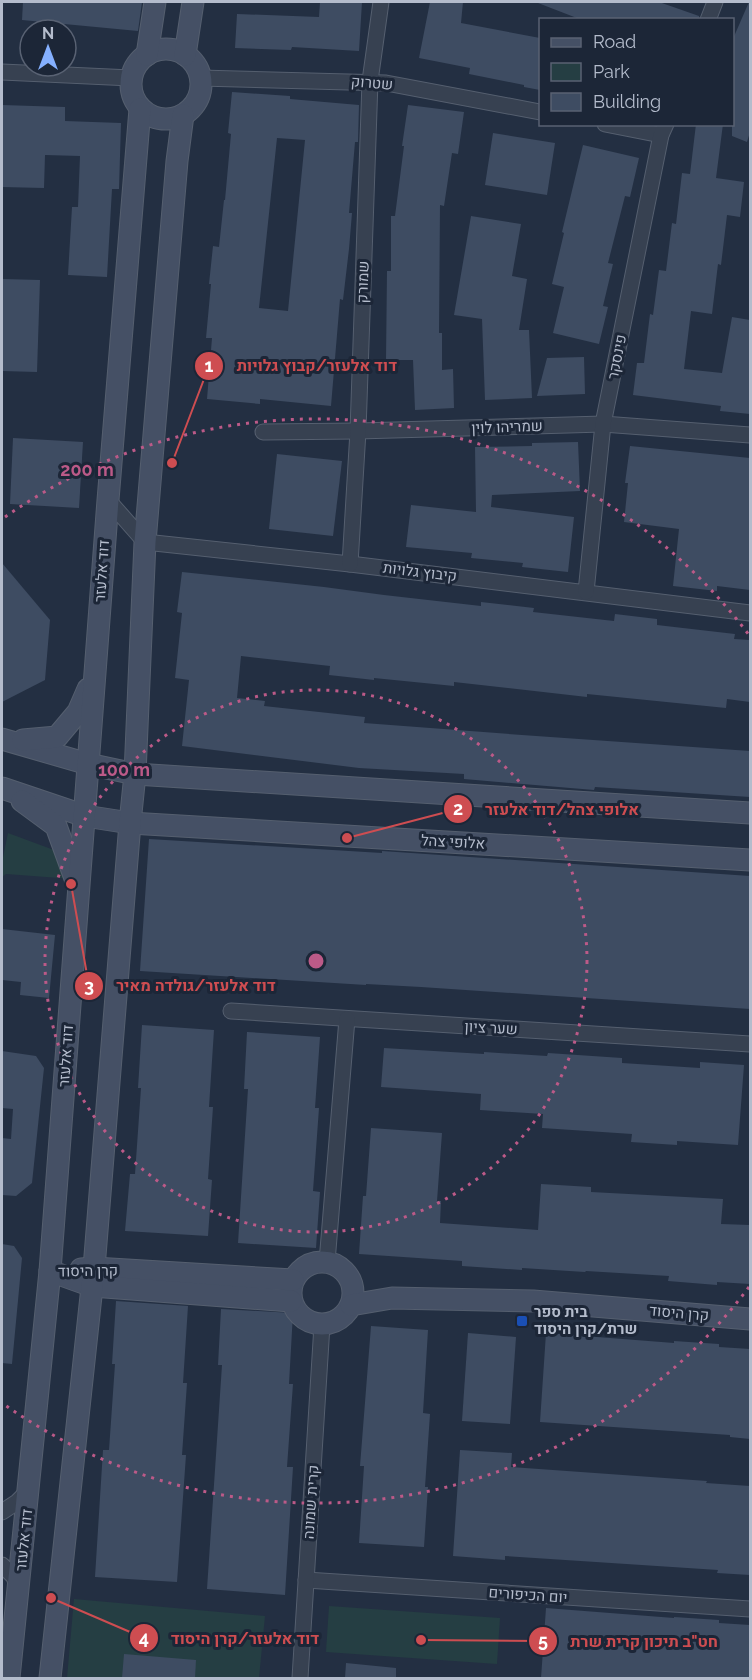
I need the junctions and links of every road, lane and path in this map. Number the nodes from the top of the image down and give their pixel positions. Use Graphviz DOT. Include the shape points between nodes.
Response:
graph roads {
  1 [pos="155,2"];
  2 [pos="193,2"];
  3 [pos="381,2"];
  4 [pos="715,2"];
  5 [pos="709,18"];
  6 [pos="147,55"];
  7 [pos="185,55"];
  8 [pos="2,72"];
  9 [pos="131,78"];
  10 [pos="200,78"];
  11 [pos="370,81"];
  12 [pos="140,109"];
  13 [pos="539,112"];
  14 [pos="183,115"];
  15 [pos="625,126"];
  16 [pos="664,130"];
  17 [pos="603,424"];
  18 [pos="358,431"];
  19 [pos="263,432"];
  20 [pos="750,435"];
  21 [pos="108,500"];
  22 [pos="145,542"];
  23 [pos="350,564"];
  24 [pos="586,592"];
  25 [pos="750,613"];
  26 [pos="95,672"];
  27 [pos="5,740"];
  28 [pos="87,764"];
  29 [pos="135,774"];
  30 [pos="3,788"];
  31 [pos="750,813"];
  32 [pos="85,816"];
  33 [pos="130,823"];
  34 [pos="750,860"];
  35 [pos="79,887"];
  36 [pos="231,1011"];
  37 [pos="347,1019"];
  38 [pos="750,1044"];
  39 [pos="327,1262"];
  40 [pos="50,1271"];
  41 [pos="93,1277"];
  42 [pos="292,1291"];
  43 [pos="352,1296"];
  44 [pos="750,1319"];
  45 [pos="322,1325"];
  46 [pos="29,1490"];
  47 [pos="2,1512"];
  48 [pos="2,1565"];
  49 [pos="306,1580"];
  50 [pos="18,1589"];
  51 [pos="750,1609"];
  52 [pos="9,1678"];
  53 [pos="50,1678"];
  54 [pos="300,1678"];
  1 -- 6 [label="street"];
  2 -- 7 [label="street"];
  3 -- 11 [label="street, שמורק"];
  4 -- 5 [label="street"];
  6 -- 7 [label="street" via="166,49"];
  6 -- 9 [label="street"];
  7 -- 10 [label="street" via="198,69"];
  8 -- 9 [label="street"];
  9 -- 12 [label="street, דוד אלעזר" via="134,100"];
  10 -- 11 [label="street, שטרוק"];
  10 -- 14 [label="street" via="198,100"];
  11 -- 13 [label="street, שטרוק"];
  11 -- 18 [label="street, שמורק"];
  12 -- 14 [label="street" via="160,119"];
  12 -- 21 [label="street, דוד אלעזר"];
  14 -- 22 [label="street"];
  15 -- 16 [label="street"];
  16 -- 17 [label="street, פינסקר"];
  17 -- 18 [label="street, שמריהו לוין"];
  17 -- 20 [label="street, שמריהו לוין"];
  17 -- 24 [label="street, פינסקר"];
  18 -- 19 [label="street, שמריהו לוין"];
  18 -- 23 [label="street, שמורק"];
  21 -- 22 [label="street"];
  21 -- 26 [label="street, דוד אלעזר"];
  22 -- 23 [label="street, קיבוץ גלויות"];
  22 -- 29 [label="street"];
  23 -- 24 [label="street, קיבוץ גלויות"];
  24 -- 25 [label="street, קיבוץ גלויות"];
  26 -- 27 [label="street" via="78,712 57,737"];
  26 -- 28 [label="street, דוד אלעזר"];
  27 -- 28 [label="street"];
  28 -- 29 [label="street"];
  28 -- 32 [label="street, דוד אלעזר"];
  29 -- 31 [label="street"];
  29 -- 33 [label="street"];
  30 -- 32 [label="street, אלופי צהל"];
  30 -- 35 [label="street" via="56,826"];
  32 -- 33 [label="street, אלופי צהל"];
  32 -- 35 [label="street, דוד אלעזר"];
  33 -- 34 [label="street, אלופי צהל"];
  33 -- 41 [label="street"];
  35 -- 40 [label="street, דוד אלעזר"];
  36 -- 37 [label="street, שער ציון"];
  37 -- 38 [label="street, שער ציון"];
  37 -- 39 [label="street"];
  39 -- 42 [label="street" via="307,1265 299,1272"];
  39 -- 43 [label="street" via="350,1277"];
  40 -- 41 [label="street, קרן היסוד"];
  40 -- 46 [label="street, דוד אלעזר"];
  41 -- 42 [label="street, קרן היסוד"];
  41 -- 53 [label="street"];
  42 -- 45 [label="street" via="296,1311"];
  43 -- 44 [label="street, קרן היסוד" via="533,1300"];
  43 -- 45 [label="street" via="340,1319"];
  45 -- 49 [label="street, קרית שמונה"];
  46 -- 47 [label="street"];
  46 -- 50 [label="street, דוד אלעזר"];
  48 -- 50 [label="street" via="14,1577"];
  49 -- 51 [label="street, יום הכיפורים"];
  49 -- 54 [label="street, קרית שמונה"];
  50 -- 52 [label="street, דוד אלעזר"];
}
